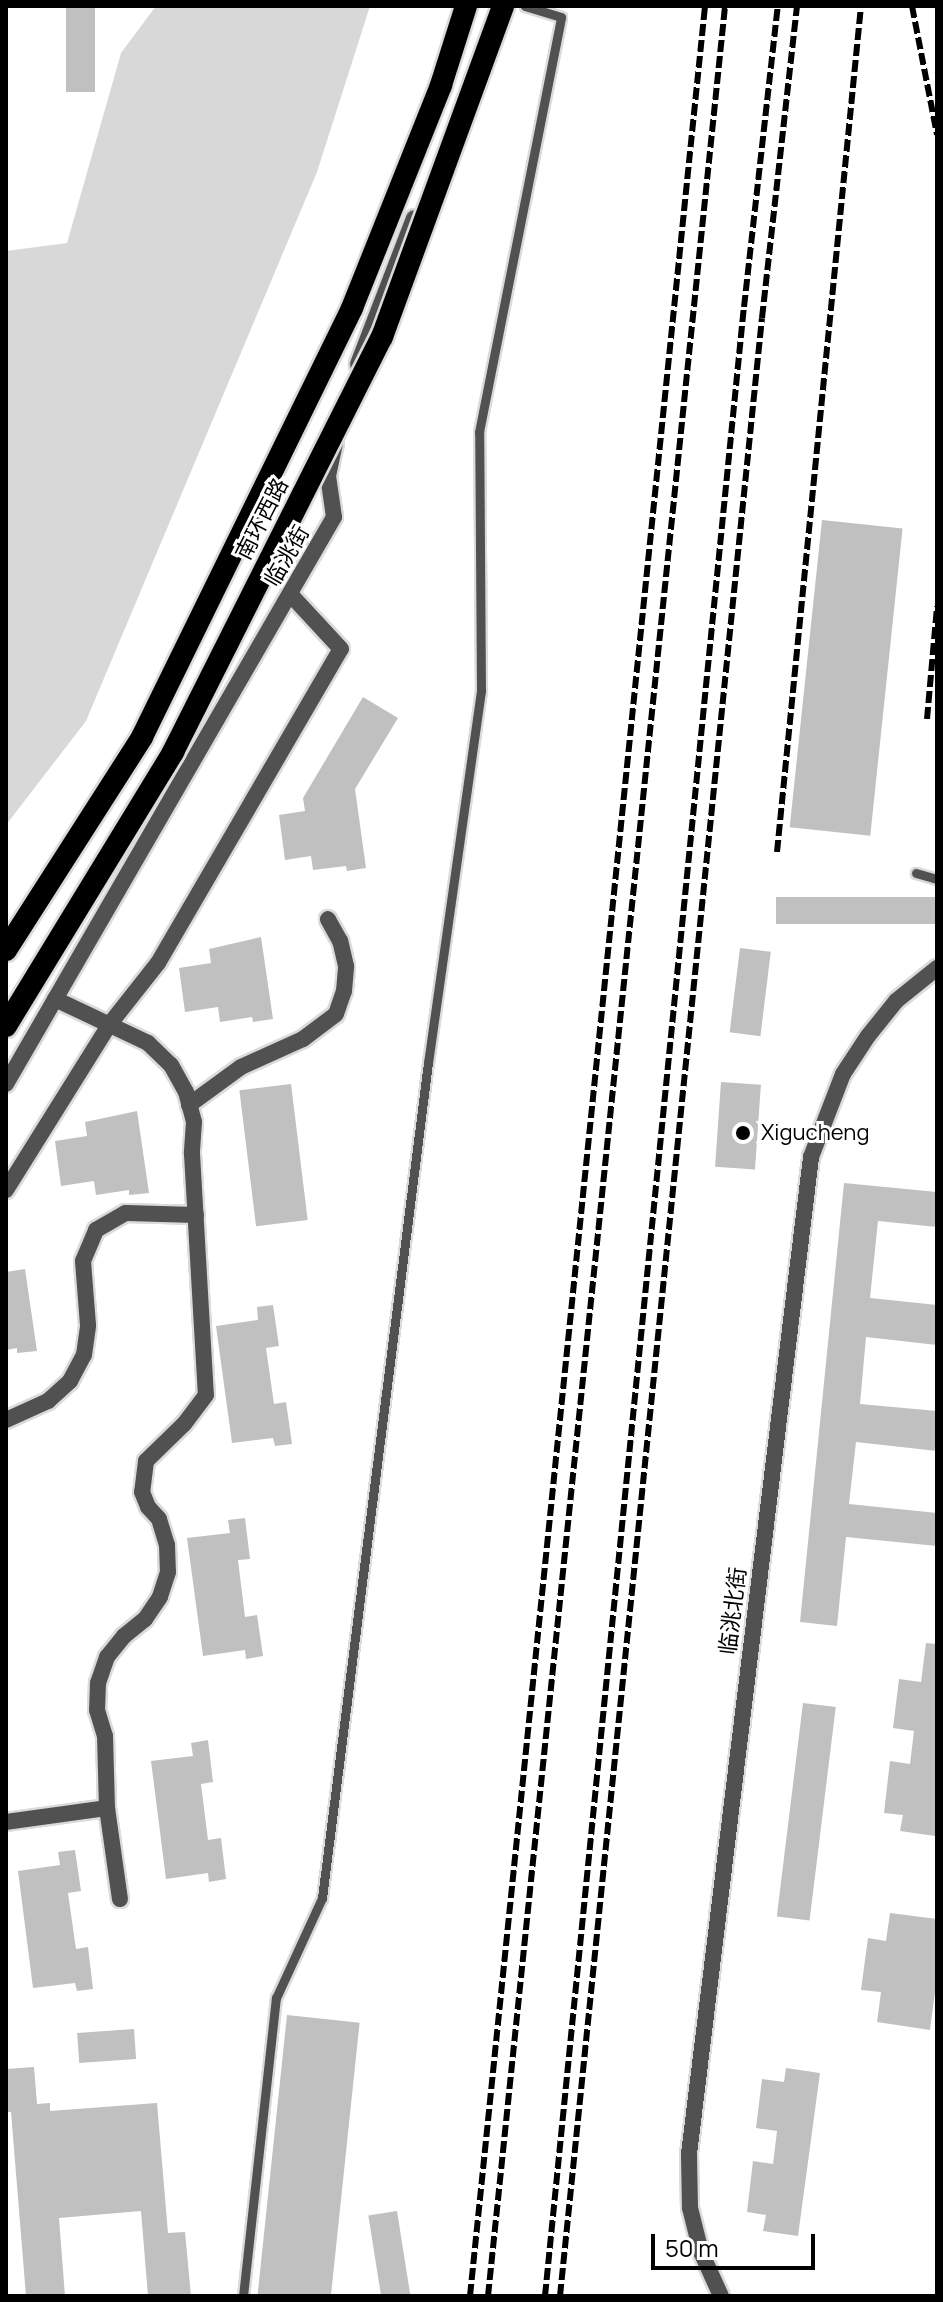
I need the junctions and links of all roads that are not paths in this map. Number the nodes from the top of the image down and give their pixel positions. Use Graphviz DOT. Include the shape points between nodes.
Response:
graph roads {
  1 [pos="466,6"];
  2 [pos="493,6"];
  3 [pos="503,6"];
  4 [pos="525,6"];
  5 [pos="290,594"];
  6 [pos="916,873"];
  7 [pos="937,879"];
  8 [pos="328,919"];
  9 [pos="6,950"];
  10 [pos="937,968"];
  11 [pos="55,999"];
  12 [pos="109,1025"];
  13 [pos="6,1026"];
  14 [pos="6,1084"];
  15 [pos="189,1105"];
  16 [pos="6,1190"];
  17 [pos="196,1215"];
  18 [pos="6,1420"];
  19 [pos="107,1808"];
  20 [pos="6,1822"];
  21 [pos="120,1899"];
  22 [pos="243,2296"];
  23 [pos="721,2296"];
  1 -- 9 [label="highway, 南环西路" via="441,85 352,308 142,737"];
  2 -- 5 [label="street, 临洮街" via="342,407 328,476 334,517"];
  3 -- 13 [label="highway, 南环西路, bridge" via="382,337 173,752"];
  4 -- 22 [label="lane" via="561,17 479,432 481,691 322,1898 276,1998"];
  5 -- 11 [label="street, 临洮街"];
  5 -- 12 [label="street" via="341,649 158,963"];
  6 -- 7 [label="lane"];
  8 -- 15 [label="street" via="346,966 336,1014 303,1039 241,1067"];
  10 -- 23 [label="street, 临洮北街" via="896,1001 868,1036 843,1074 811,1157 689,2154 690,2208 701,2252"];
  11 -- 12 [label="street"];
  11 -- 14 [label="street, 临洮街"];
  12 -- 15 [label="street" via="148,1043 171,1065"];
  12 -- 16 [label="street"];
  15 -- 17 [label="street"];
  17 -- 18 [label="street" via="126,1213 96,1230 83,1261 88,1325 84,1355 70,1381 48,1401"];
  17 -- 19 [label="street" via="206,1395 184,1424 155,1448 141,1476 142,1492 167,1545 168,1572 160,1597 107,1657 98,1683"];
  19 -- 20 [label="street"];
  19 -- 21 [label="street"];
}
